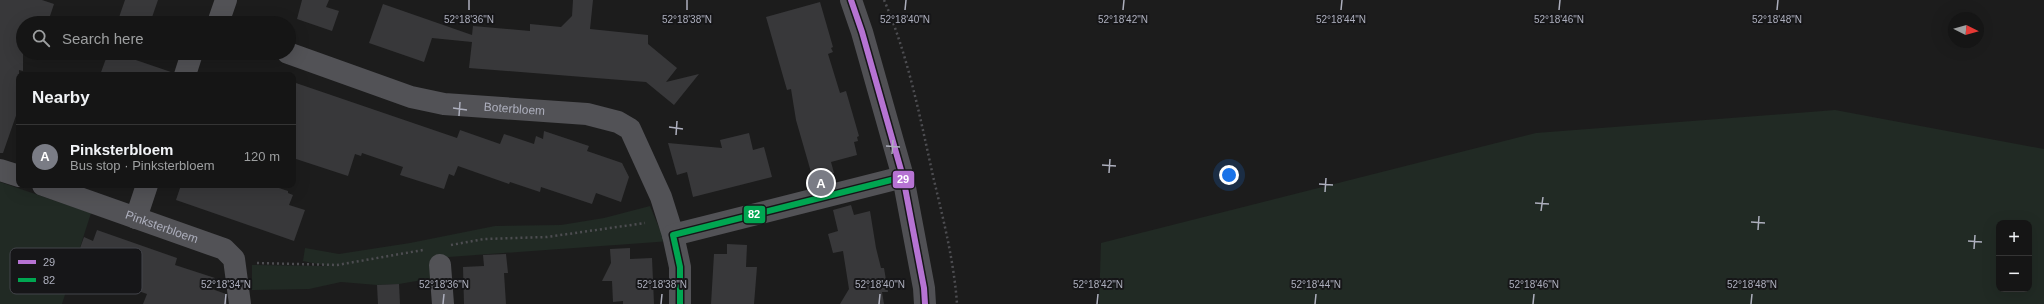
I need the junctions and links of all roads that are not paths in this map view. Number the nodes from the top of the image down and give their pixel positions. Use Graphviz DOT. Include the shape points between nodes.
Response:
graph roads {
  1 [pos="226,0"];
  2 [pos="851,0"];
  3 [pos="220,16"];
  4 [pos="296,56"];
  5 [pos="190,60"];
  6 [pos="186,72"];
  7 [pos="0,170"];
  8 [pos="16,175"];
  9 [pos="903,177"];
  10 [pos="51,188"];
  11 [pos="146,188"];
  12 [pos="136,218"];
  13 [pos="673,235"];
  14 [pos="440,265"];
  15 [pos="240,304"];
  16 [pos="443,304"];
  17 [pos="680,304"];
  18 [pos="925,304"];
  1 -- 3 [label="street"];
  2 -- 9 [label="street"];
  4 -- 13 [label="street, Boterbloem" via="411,97 444,104 587,114 618,122 630,129 661,197"];
  5 -- 6 [label="street"];
  7 -- 8 [label="street"];
  9 -- 13 [label="street"];
  9 -- 18 [label="street"];
  10 -- 12 [label="street, Pinksterbloem"];
  11 -- 12 [label="street"];
  12 -- 15 [label="street, Pinksterbloem" via="224,249 234,259"];
  13 -- 17 [label="street" via="680,267"];
  14 -- 16 [label="street"];
}
